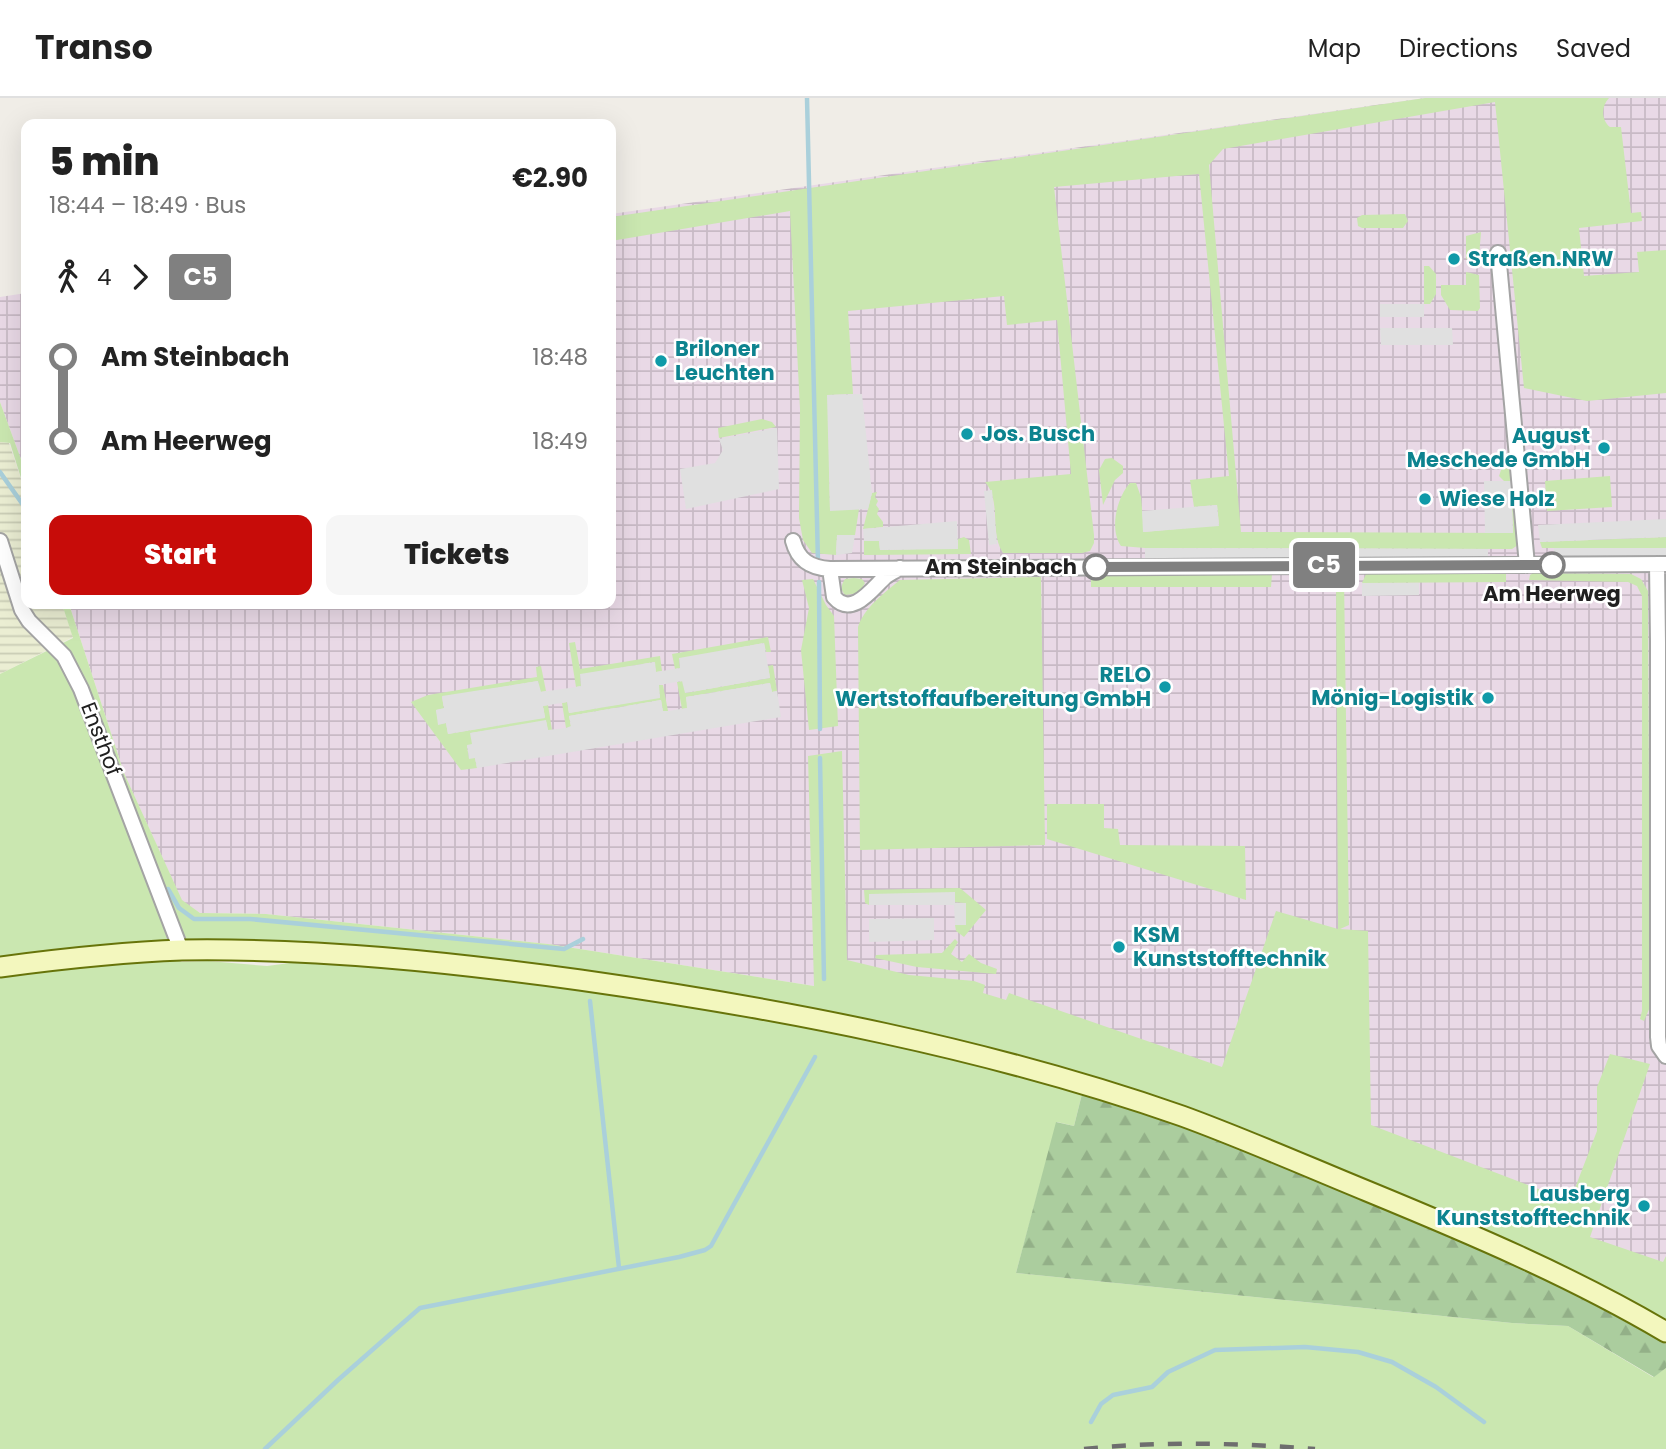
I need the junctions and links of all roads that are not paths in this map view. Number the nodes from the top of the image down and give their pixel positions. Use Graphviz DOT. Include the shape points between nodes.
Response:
graph roads {
  1 [pos="1498,253"];
  2 [pos="0,541"];
  3 [pos="793,541"];
  4 [pos="1661,564"];
  5 [pos="1527,565"];
  6 [pos="901,567"];
  7 [pos="830,569"];
  8 [pos="21,607"];
  9 [pos="22,609"];
  10 [pos="181,950"];
  11 [pos="0,967"];
  12 [pos="1666,1056"];
  13 [pos="1666,1332"];
  1 -- 5 [label="street"];
  2 -- 8 [label="street, Ensthof"];
  3 -- 7 [label="street" via="802,559"];
  4 -- 5 [label="street"];
  4 -- 12 [label="street" via="1658,1037"];
  5 -- 6 [label="street"];
  6 -- 7 [label="street"];
  6 -- 7 [label="street" via="861,600 849,604 834,597"];
  9 -- 10 [label="street, Ensthof" via="64,656 81,689"];
  10 -- 11 [label="main road"];
  10 -- 13 [label="main road" via="336,954 505,970 798,1014 923,1041 1182,1116 1514,1254"];
}
